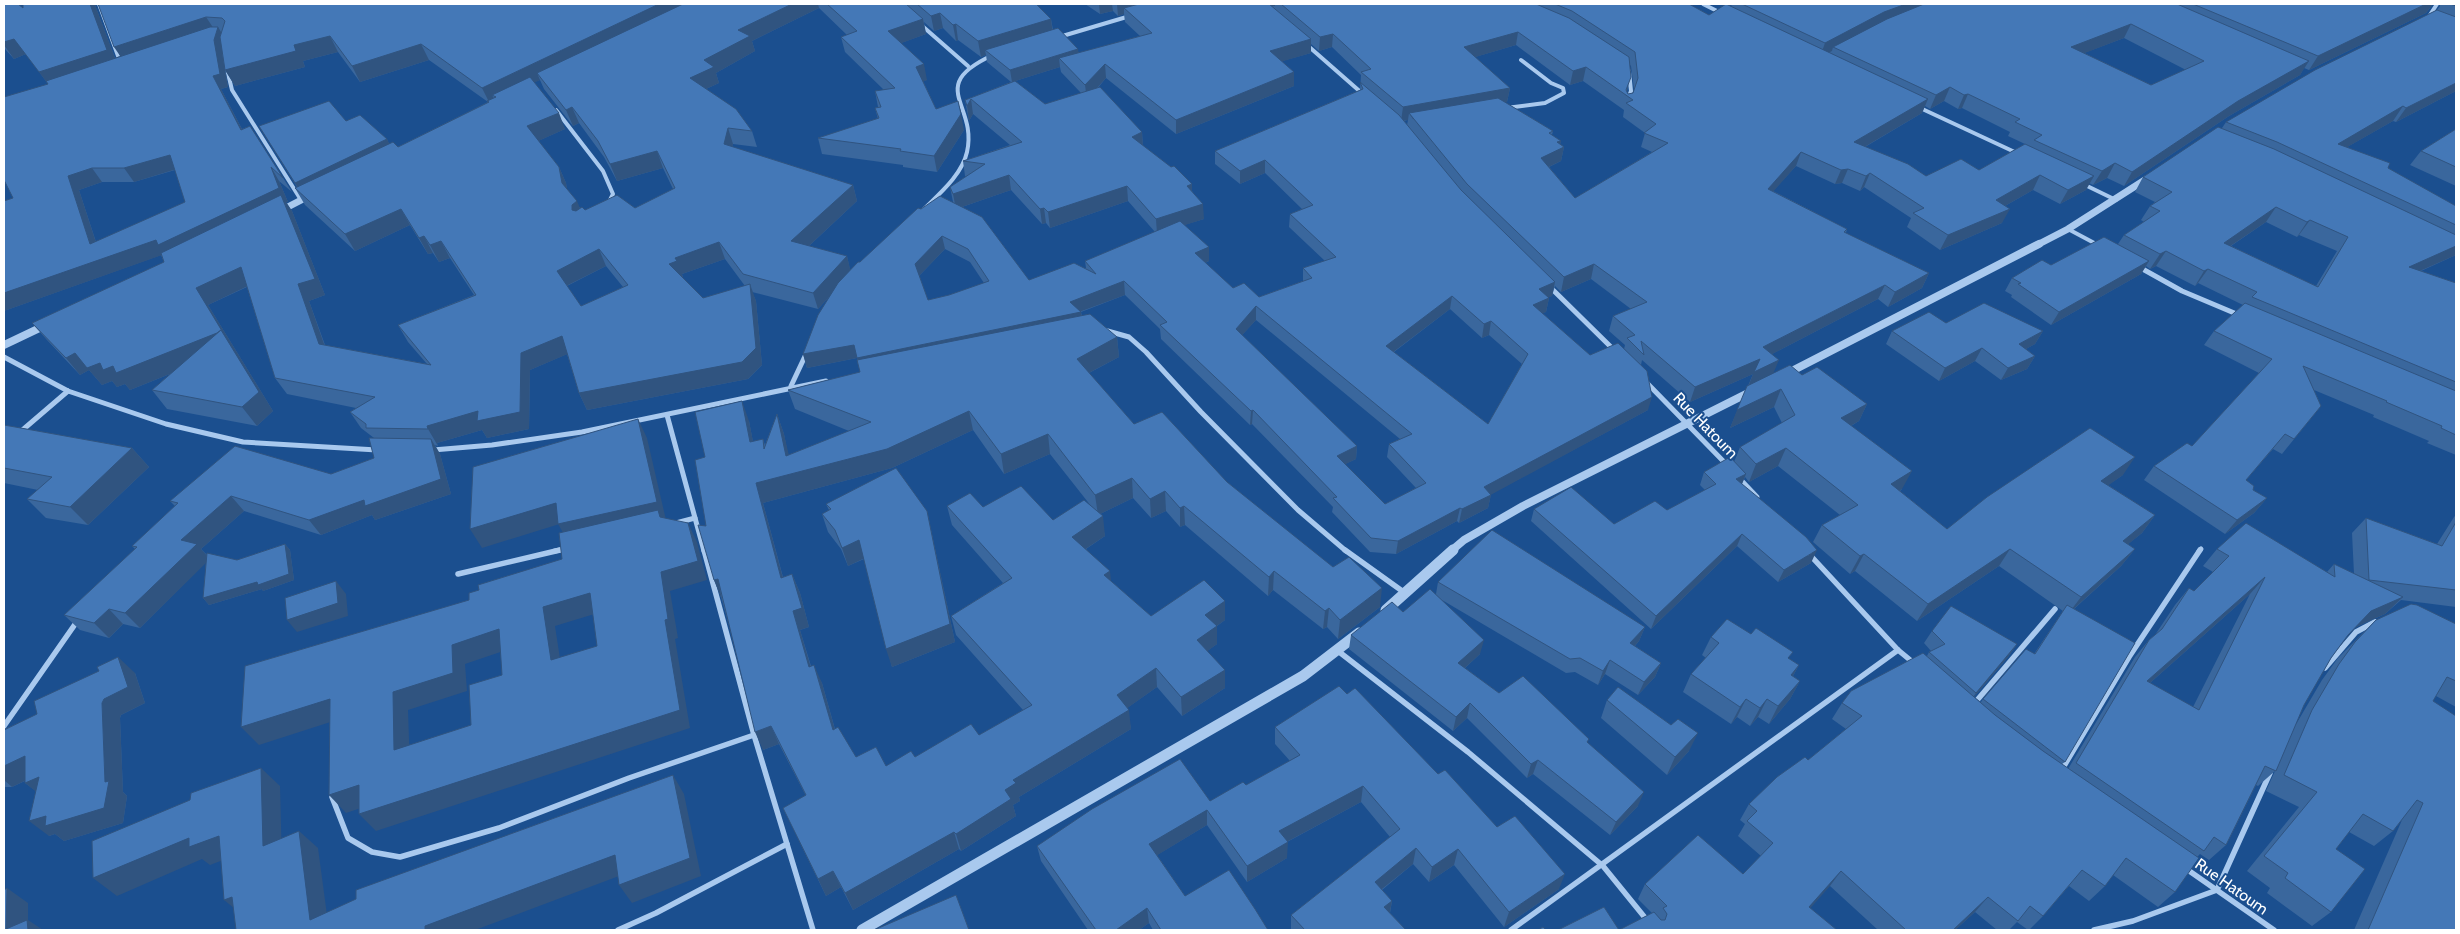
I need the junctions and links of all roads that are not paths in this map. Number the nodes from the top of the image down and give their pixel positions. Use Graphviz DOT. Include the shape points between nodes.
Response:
graph roads {
  1 [pos="99,4"];
  2 [pos="1703,4"];
  3 [pos="2437,4"];
  4 [pos="1135,15"];
  5 [pos="1728,16"];
  6 [pos="2430,19"];
  7 [pos="918,22"];
  8 [pos="2419,22"];
  9 [pos="1049,39"];
  10 [pos="1304,42"];
  11 [pos="1002,53"];
  12 [pos="1521,60"];
  13 [pos="226,61"];
  14 [pos="132,63"];
  15 [pos="1623,65"];
  16 [pos="122,66"];
  17 [pos="968,66"];
  18 [pos="114,69"];
  19 [pos="1370,100"];
  20 [pos="549,102"];
  21 [pos="1910,103"];
  22 [pos="1626,104"];
  23 [pos="1497,110"];
  24 [pos="2027,158"];
  25 [pos="2155,173"];
  26 [pos="2081,183"];
  27 [pos="319,192"];
  28 [pos="301,200"];
  29 [pos="2117,200"];
  30 [pos="605,206"];
  31 [pos="916,216"];
  32 [pos="266,217"];
  33 [pos="2068,229"];
  34 [pos="2103,248"];
  35 [pos="2130,262"];
  36 [pos="1547,284"];
  37 [pos="2241,316"];
  38 [pos="56,320"];
  39 [pos="1094,329"];
  40 [pos="811,344"];
  41 [pos="4,345"];
  42 [pos="1618,354"];
  43 [pos="4,357"];
  44 [pos="1639,375"];
  45 [pos="1777,378"];
  46 [pos="828,381"];
  47 [pos="792,386"];
  48 [pos="1759,387"];
  49 [pos="68,391"];
  50 [pos="667,415"];
  51 [pos="1689,424"];
  52 [pos="11,440"];
  53 [pos="243,442"];
  54 [pos="236,448"];
  55 [pos="388,450"];
  56 [pos="427,451"];
  57 [pos="1763,504"];
  58 [pos="694,518"];
  59 [pos="666,525"];
  60 [pos="572,547"];
  61 [pos="1804,548"];
  62 [pos="2201,549"];
  63 [pos="458,574"];
  64 [pos="1405,593"];
  65 [pos="2055,609"];
  66 [pos="81,616"];
  67 [pos="1380,616"];
  68 [pos="2385,619"];
  69 [pos="1366,628"];
  70 [pos="1898,650"];
  71 [pos="1338,651"];
  72 [pos="1919,668"];
  73 [pos="2318,677"];
  74 [pos="1968,711"];
  75 [pos="4,726"];
  76 [pos="754,735"];
  77 [pos="2272,768"];
  78 [pos="2056,780"];
  79 [pos="332,797"];
  80 [pos="787,844"];
  81 [pos="2177,862"];
  82 [pos="1603,866"];
  83 [pos="2217,890"];
  84 [pos="618,930"];
  85 [pos="813,930"];
  86 [pos="862,930"];
  87 [pos="1511,930"];
  88 [pos="1655,930"];
  89 [pos="2094,930"];
  90 [pos="2274,930"];
  1 -- 16 [label="street"];
  2 -- 5 [label="street"];
  3 -- 6 [label="street"];
  4 -- 9 [label="street"];
  6 -- 8 [label="street"];
  7 -- 17 [label="street"];
  10 -- 19 [label="street"];
  11 -- 17 [label="street"];
  12 -- 23 [label="street" via="1563,88 1564,93 1548,102"];
  13 -- 28 [label="street" via="232,90"];
  14 -- 16 [label="street"];
  15 -- 22 [label="street" via="1629,69 1631,79"];
  16 -- 18 [label="street"];
  17 -- 31 [label="street" via="959,78 957,89 967,124 968,151 960,167"];
  20 -- 30 [label="street" via="611,185 613,194"];
  21 -- 24 [label="street"];
  25 -- 29 [label="street"];
  26 -- 29 [label="street"];
  27 -- 28 [label="street"];
  28 -- 32 [label="street"];
  29 -- 33 [label="street"];
  33 -- 34 [label="street"];
  33 -- 45 [label="street"];
  35 -- 37 [label="street" via="2182,291"];
  36 -- 42 [label="street"];
  38 -- 41 [label="street"];
  39 -- 64 [label="street" via="1128,337 1146,352 1298,510 1346,551"];
  40 -- 47 [label="street"];
  43 -- 49 [label="street"];
  44 -- 51 [label="street, Rue Hatoum"];
  46 -- 47 [label="street"];
  47 -- 50 [label="street"];
  48 -- 51 [label="street"];
  49 -- 52 [label="street"];
  49 -- 53 [label="street" via="166,424"];
  50 -- 56 [label="street" via="528,440"];
  50 -- 58 [label="street"];
  51 -- 57 [label="street, Rue Hatoum"];
  51 -- 64 [label="street" via="1523,506 1464,540"];
  53 -- 54 [label="street"];
  53 -- 55 [label="street"];
  58 -- 59 [label="street"];
  58 -- 76 [label="street"];
  60 -- 63 [label="street"];
  61 -- 70 [label="street"];
  62 -- 78 [label="street" via="2129,657"];
  64 -- 67 [label="street"];
  65 -- 74 [label="street"];
  66 -- 75 [label="street"];
  68 -- 73 [label="street" via="2356,632"];
  69 -- 71 [label="street"];
  70 -- 72 [label="street"];
  70 -- 82 [label="street"];
  71 -- 82 [label="street" via="1468,752"];
  71 -- 86 [label="street" via="1303,676"];
  76 -- 79 [label="street" via="499,828 400,857 372,852 348,838"];
  76 -- 80 [label="street"];
  77 -- 83 [label="street"];
  80 -- 84 [label="street"];
  80 -- 85 [label="street"];
  81 -- 83 [label="street, Rue Hatoum"];
  82 -- 87 [label="street"];
  82 -- 88 [label="street"];
  83 -- 89 [label="street" via="2133,921"];
  83 -- 90 [label="street, Rue Hatoum"];
}
